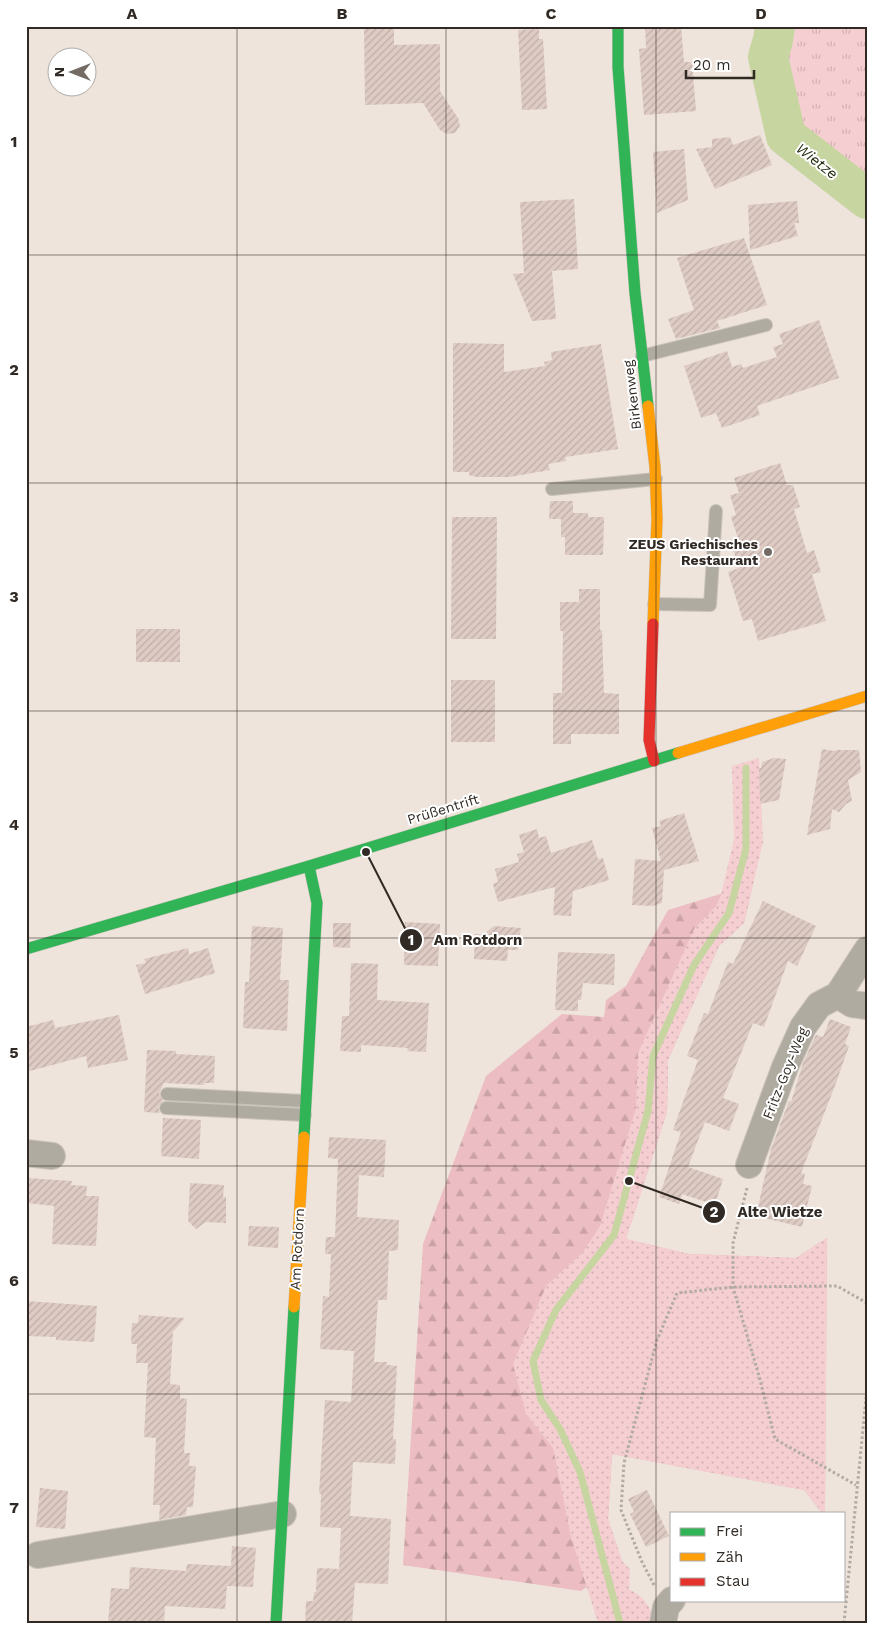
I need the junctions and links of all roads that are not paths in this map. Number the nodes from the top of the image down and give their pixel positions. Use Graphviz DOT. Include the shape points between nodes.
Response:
graph roads {
  1 [pos="618,26"];
  2 [pos="766,325"];
  3 [pos="642,356"];
  4 [pos="656,479"];
  5 [pos="552,490"];
  6 [pos="716,511"];
  7 [pos="654,604"];
  8 [pos="867,696"];
  9 [pos="654,761"];
  10 [pos="309,866"];
  11 [pos="26,949"];
  12 [pos="867,950"];
  13 [pos="838,995"];
  14 [pos="867,1006"];
  15 [pos="167,1094"];
  16 [pos="305,1101"];
  17 [pos="166,1108"];
  18 [pos="305,1115"];
  19 [pos="26,1153"];
  20 [pos="52,1156"];
  21 [pos="749,1165"];
  22 [pos="283,1514"];
  23 [pos="38,1555"];
  24 [pos="276,1623"];
  1 -- 3 [label="street, Birkenweg" via="618,68"];
  2 -- 3 [label="lane"];
  3 -- 4 [label="street, Birkenweg"];
  4 -- 5 [label="lane"];
  4 -- 7 [label="street, Birkenweg"];
  6 -- 7 [label="lane" via="710,605"];
  7 -- 9 [label="street, Birkenweg" via="648,740"];
  8 -- 9 [label="street, Prüßentrift"];
  9 -- 10 [label="street, Prüßentrift"];
  10 -- 11 [label="street, Prüßentrift"];
  10 -- 16 [label="street, Am Rotdorn" via="317,903"];
  12 -- 13 [label="street, Fritz-Goy-Weg"];
  13 -- 14 [label="street" via="852,1004"];
  13 -- 21 [label="street, Fritz-Goy-Weg" via="819,1005 803,1027"];
  15 -- 16 [label="lane"];
  16 -- 18 [label="street, Am Rotdorn"];
  17 -- 18 [label="lane"];
  18 -- 22 [label="street, Am Rotdorn"];
  19 -- 20 [label="street"];
  22 -- 23 [label="street"];
  22 -- 24 [label="street, Am Rotdorn"];
}
